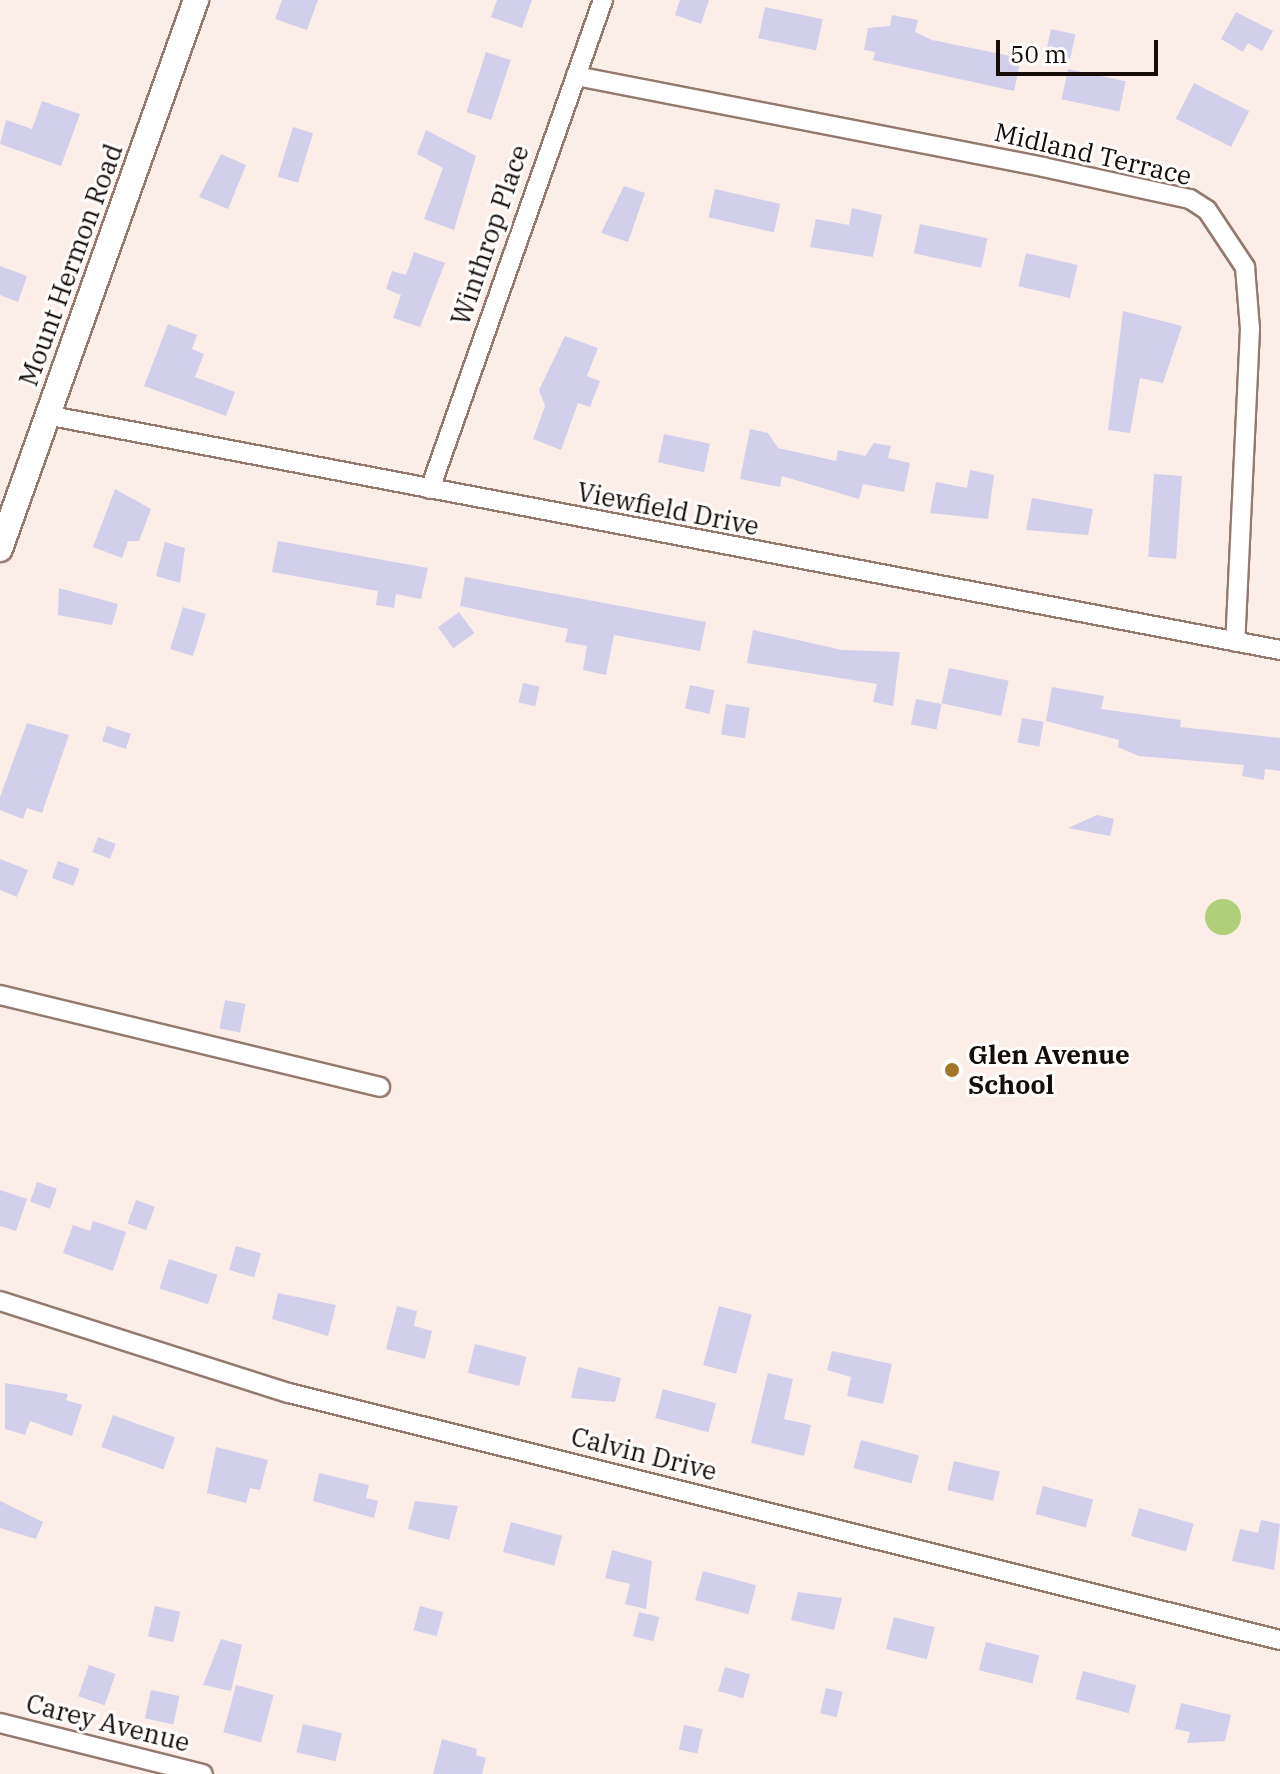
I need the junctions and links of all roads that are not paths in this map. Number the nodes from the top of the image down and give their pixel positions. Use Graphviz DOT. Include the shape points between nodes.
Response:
graph roads {
  1 [pos="196,0"];
  2 [pos="603,0"];
  3 [pos="576,76"];
  4 [pos="46,415"];
  5 [pos="430,489"];
  6 [pos="0,549"];
  7 [pos="1235,642"];
  8 [pos="1280,650"];
  9 [pos="0,995"];
  10 [pos="380,1087"];
  11 [pos="0,1301"];
  12 [pos="1280,1640"];
  13 [pos="0,1723"];
  14 [pos="203,1774"];
  1 -- 4 [label="main road, Mount Hermon Road"];
  2 -- 3 [label="street, Winthrop Place"];
  3 -- 5 [label="street, Winthrop Place"];
  3 -- 7 [label="street, Midland Terrace" via="1043,167 1190,199 1207,210 1245,267 1250,329"];
  4 -- 5 [label="street, Viewfield Drive"];
  4 -- 6 [label="main road, Mount Hermon Road"];
  5 -- 7 [label="street, Viewfield Drive"];
  7 -- 8 [label="street, Viewfield Drive"];
  9 -- 10 [label="street" via="54,1014"];
  11 -- 12 [label="street, Calvin Drive" via="289,1393"];
  13 -- 14 [label="street, Carey Avenue"];
}
